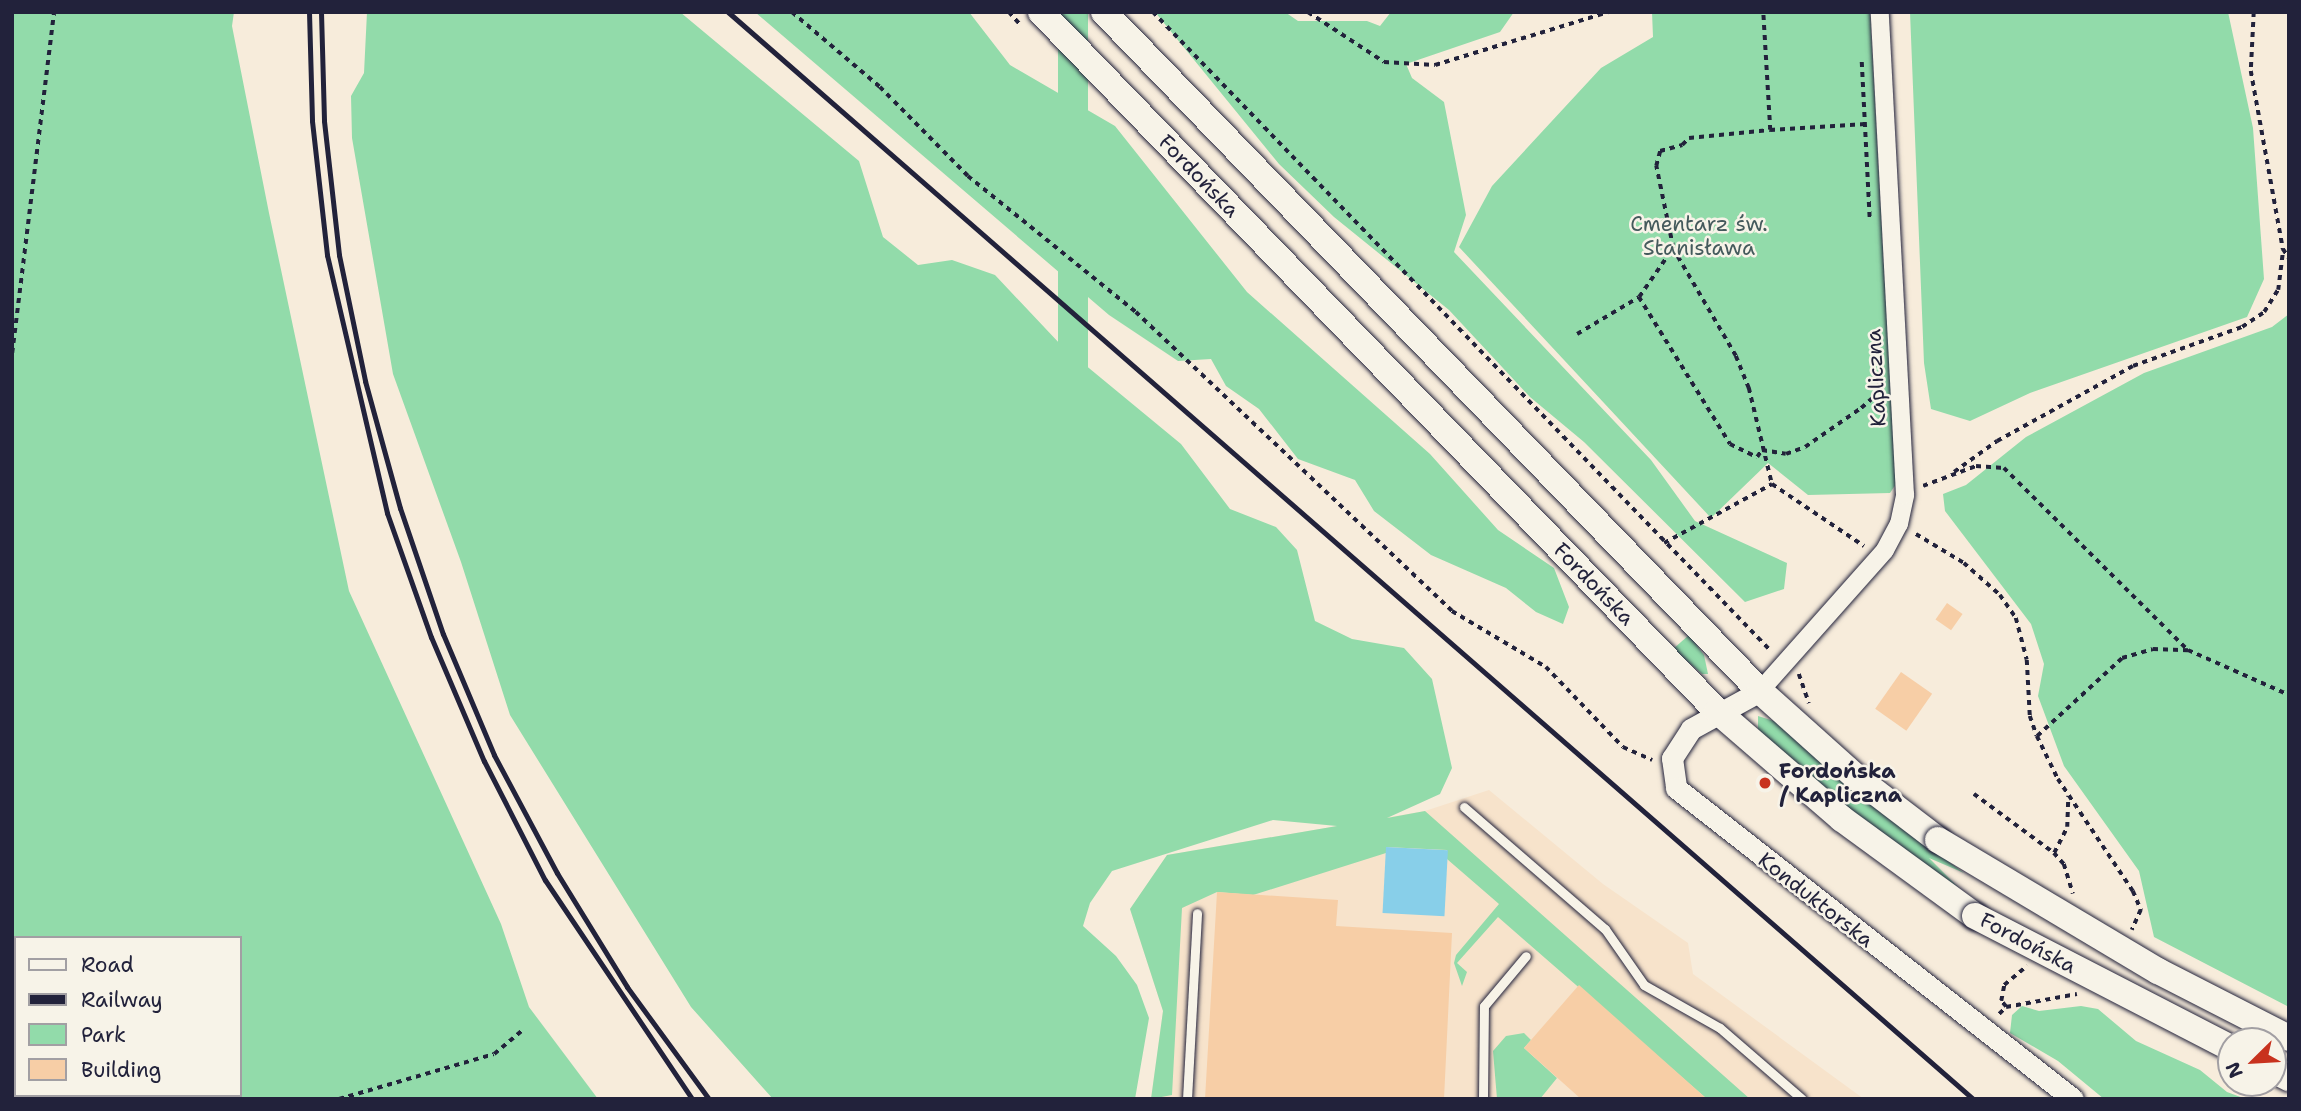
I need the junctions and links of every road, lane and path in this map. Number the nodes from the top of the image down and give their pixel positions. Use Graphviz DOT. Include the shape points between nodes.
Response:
graph roads {
  1 [pos="54,12"];
  2 [pos="792,12"];
  3 [pos="1041,12"];
  4 [pos="1104,12"];
  5 [pos="1153,12"];
  6 [pos="1308,12"];
  7 [pos="1608,12"];
  8 [pos="1763,12"];
  9 [pos="1880,12"];
  10 [pos="2254,12"];
  11 [pos="1861,54"];
  12 [pos="1885,123"];
  13 [pos="1864,124"];
  14 [pos="1770,130"];
  15 [pos="1871,233"];
  16 [pos="1673,248"];
  17 [pos="2283,249"];
  18 [pos="2289,258"];
  19 [pos="1639,296"];
  20 [pos="1577,334"];
  21 [pos="12,353"];
  22 [pos="1879,377"];
  23 [pos="1762,450"];
  24 [pos="1954,472"];
  25 [pos="1772,484"];
  26 [pos="1905,495"];
  27 [pos="1899,524"];
  28 [pos="1664,543"];
  29 [pos="1880,556"];
  30 [pos="2188,650"];
  31 [pos="1787,661"];
  32 [pos="1804,680"];
  33 [pos="1760,691"];
  34 [pos="2289,695"];
  35 [pos="1717,711"];
  36 [pos="2037,736"];
  37 [pos="1671,765"];
  38 [pos="2068,794"];
  39 [pos="1464,807"];
  40 [pos="2054,853"];
  41 [pos="1197,914"];
  42 [pos="2128,941"];
  43 [pos="1526,956"];
  44 [pos="2079,993"];
  45 [pos="524,1029"];
  46 [pos="1987,1032"];
  47 [pos="2289,1038"];
  48 [pos="2217,1041"];
  49 [pos="339,1099"];
  50 [pos="1186,1099"];
  51 [pos="1483,1099"];
  52 [pos="1802,1099"];
  53 [pos="2073,1099"];
  1 -- 21 [label="path"];
  2 -- 37 [label="path" via="880,87 968,176 1136,312 1452,611 1546,667 1623,747"];
  3 -- 35 [label="main road, Fordońska"];
  4 -- 33 [label="main road, Fordońska"];
  5 -- 28 [label="path"];
  6 -- 7 [label="path" via="1384,62 1435,65"];
  8 -- 14 [label="path"];
  9 -- 12 [label="street, Kapliczna"];
  10 -- 17 [label="path" via="2252,71"];
  11 -- 13 [label="path"];
  12 -- 13 [label="path"];
  12 -- 26 [label="street, Kapliczna"];
  13 -- 14 [label="path"];
  13 -- 15 [label="path"];
  14 -- 16 [label="path" via="1689,138 1682,145 1660,151 1657,166"];
  16 -- 19 [label="path"];
  16 -- 23 [label="path" via="1736,356 1749,388"];
  17 -- 18 [label="path"];
  17 -- 24 [label="path" via="2278,290 2264,312 2242,327 2133,366 1997,441"];
  19 -- 20 [label="path"];
  19 -- 23 [label="path" via="1730,444 1757,457"];
  22 -- 23 [label="path" via="1875,396 1829,433 1793,453"];
  23 -- 25 [label="path"];
  24 -- 26 [label="path"];
  24 -- 30 [label="path" via="1976,466 2004,467"];
  25 -- 28 [label="path"];
  25 -- 29 [label="path"];
  26 -- 27 [label="street, Kapliczna"];
  27 -- 29 [label="street, Kapliczna"];
  27 -- 36 [label="path" via="1964,563 2000,595 2016,618"];
  28 -- 31 [label="path" via="1761,645"];
  29 -- 31 [label="street, Kapliczna"];
  30 -- 34 [label="path"];
  30 -- 36 [label="path" via="2153,649 2122,658"];
  31 -- 32 [label="path"];
  31 -- 33 [label="street, Kapliczna"];
  33 -- 35 [label="street"];
  33 -- 47 [label="main road, Fordońska, bridge" via="1857,778 1938,840 2158,971"];
  35 -- 37 [label="street" via="1691,729"];
  35 -- 48 [label="main road, Fordońska, bridge" via="1842,819 1975,916"];
  36 -- 38 [label="path"];
  37 -- 46 [label="street, Konduktorska" via="1673,780 1684,797"];
  38 -- 40 [label="path" via="2067,827"];
  38 -- 42 [label="path" via="2141,910"];
  39 -- 52 [label="lane" via="1605,929 1644,985 1720,1028"];
  41 -- 50 [label="lane"];
  43 -- 51 [label="lane" via="1484,1006"];
  44 -- 46 [label="path" via="2006,1007"];
  45 -- 49 [label="path" via="494,1054"];
  46 -- 53 [label="street, Konduktorska"];
}
